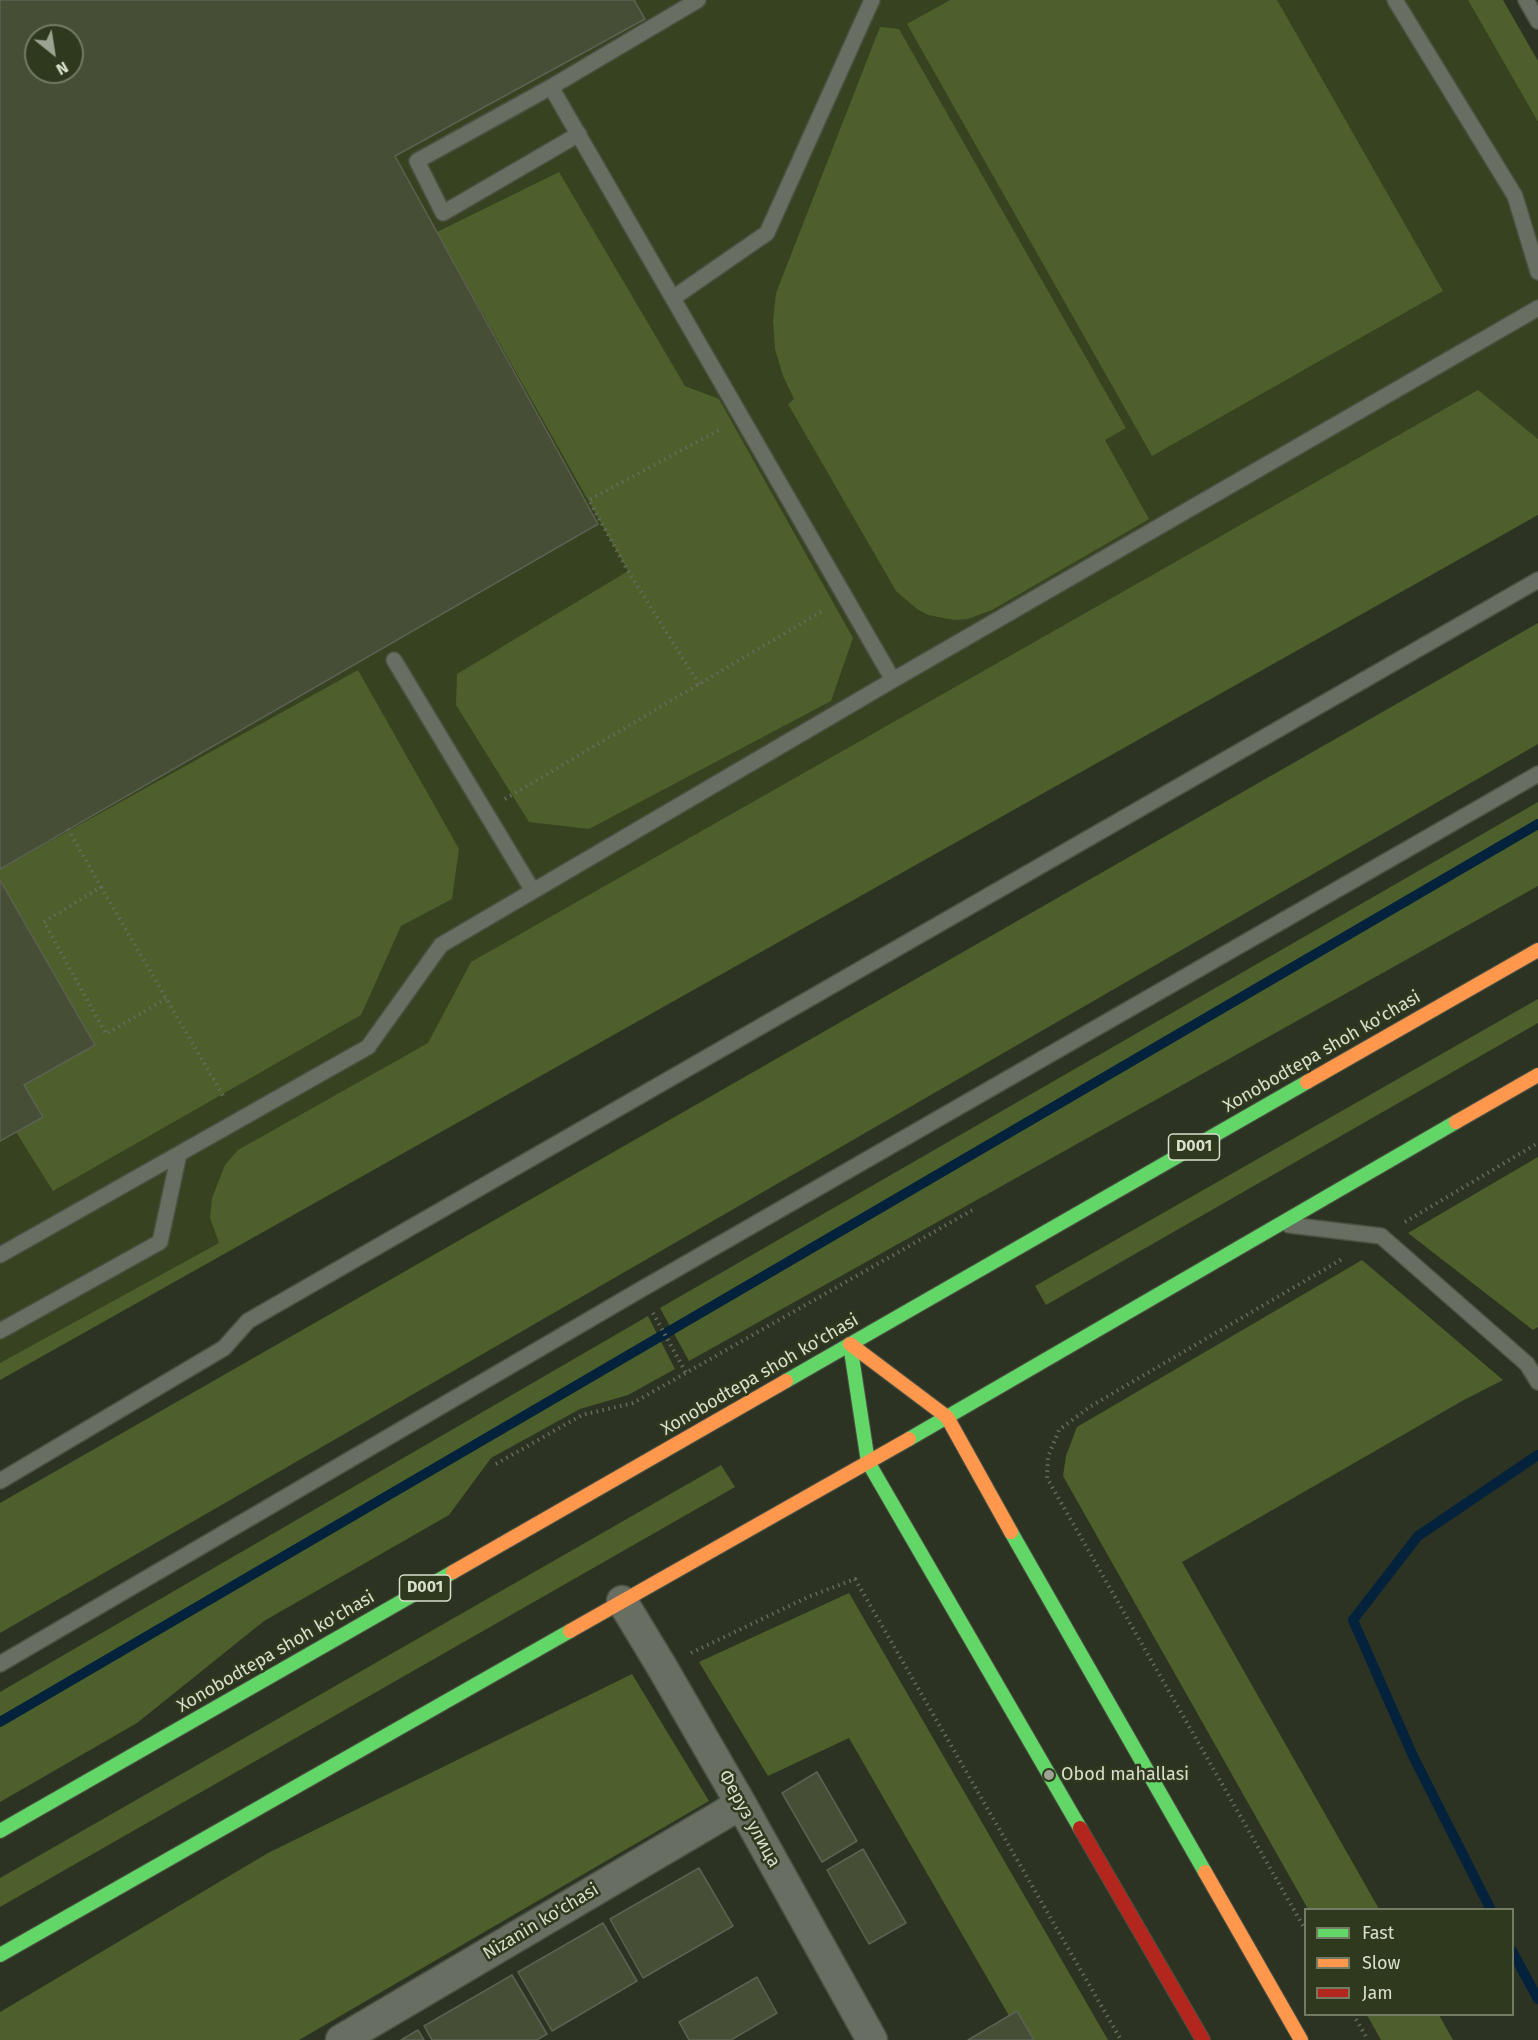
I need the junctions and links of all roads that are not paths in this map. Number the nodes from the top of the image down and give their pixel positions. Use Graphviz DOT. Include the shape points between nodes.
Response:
graph roads {
  1 [pos="698,0"];
  2 [pos="872,0"];
  3 [pos="1395,0"];
  4 [pos="1526,0"];
  5 [pos="1538,21"];
  6 [pos="551,87"];
  7 [pos="579,134"];
  8 [pos="1538,272"];
  9 [pos="673,298"];
  10 [pos="1538,308"];
  11 [pos="1538,580"];
  12 [pos="394,660"];
  13 [pos="893,680"];
  14 [pos="1538,774"];
  15 [pos="533,891"];
  16 [pos="1538,950"];
  17 [pos="1538,1075"];
  18 [pos="179,1154"];
  19 [pos="1280,1224"];
  20 [pos="0,1256"];
  21 [pos="0,1331"];
  22 [pos="850,1344"];
  23 [pos="1533,1361"];
  24 [pos="1538,1382"];
  25 [pos="947,1417"];
  26 [pos="868,1462"];
  27 [pos="0,1481"];
  28 [pos="622,1601"];
  29 [pos="0,1664"];
  30 [pos="741,1804"];
  31 [pos="0,1831"];
  32 [pos="0,1955"];
  33 [pos="341,2040"];
  34 [pos="872,2040"];
  35 [pos="1203,2040"];
  36 [pos="1301,2040"];
  1 -- 6 [label="lane"];
  2 -- 9 [label="lane" via="767,234"];
  3 -- 8 [label="lane" via="1515,196"];
  4 -- 5 [label="lane"];
  6 -- 7 [label="lane"];
  6 -- 7 [label="lane" via="417,162 443,213"];
  7 -- 9 [label="lane"];
  9 -- 13 [label="lane"];
  10 -- 13 [label="lane"];
  11 -- 27 [label="lane" via="248,1321 224,1348"];
  12 -- 15 [label="lane"];
  13 -- 15 [label="lane"];
  14 -- 29 [label="lane" via="650,1284"];
  15 -- 18 [label="lane" via="441,945 369,1047"];
  16 -- 22 [label="main road, Xonobodtepa shoh ko'chasi / D001"];
  17 -- 19 [label="main road"];
  18 -- 20 [label="lane"];
  18 -- 21 [label="lane" via="160,1242"];
  19 -- 23 [label="lane" via="1381,1236"];
  19 -- 25 [label="main road"];
  22 -- 25 [label="main road"];
  22 -- 26 [label="main road"];
  22 -- 31 [label="main road, Xonobodtepa shoh ko'chasi / D001"];
  23 -- 24 [label="lane"];
  25 -- 26 [label="main road"];
  25 -- 36 [label="main road"];
  26 -- 28 [label="main road"];
  26 -- 35 [label="main road"];
  28 -- 30 [label="street, Феруз улица"];
  28 -- 32 [label="main road"];
  30 -- 33 [label="street, Nizanin ko'chasi"];
  30 -- 34 [label="street, Феруз улица"];
}
